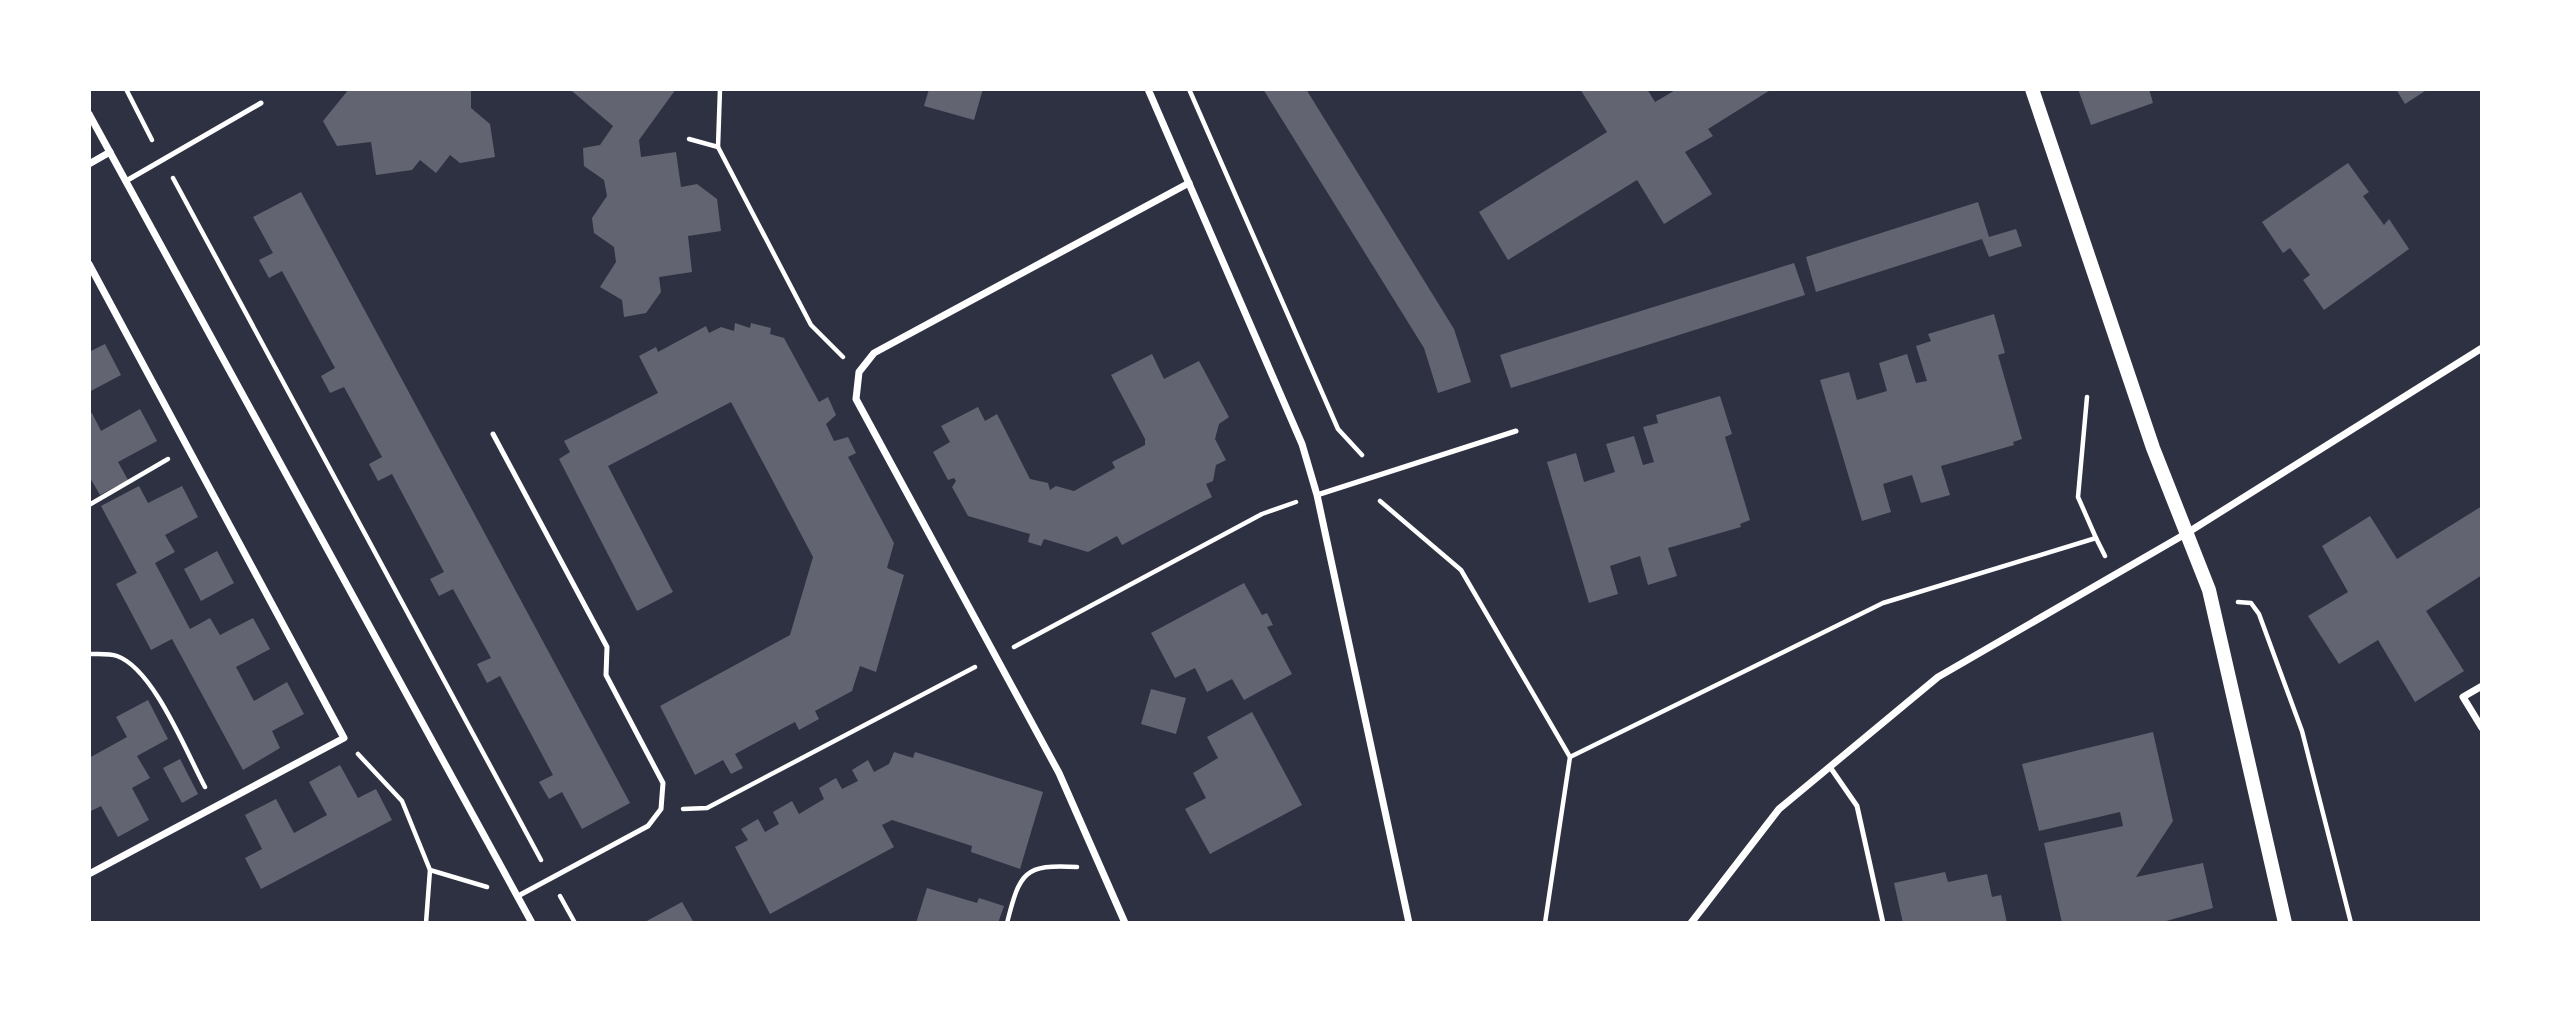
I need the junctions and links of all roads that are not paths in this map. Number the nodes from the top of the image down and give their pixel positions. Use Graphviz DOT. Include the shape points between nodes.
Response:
graph roads {
  1 [pos="1148,89"];
  2 [pos="2032,89"];
  3 [pos="261,103"];
  4 [pos="89,114"];
  5 [pos="110,152"];
  6 [pos="89,164"];
  7 [pos="126,181"];
  8 [pos="1189,183"];
  9 [pos="89,264"];
  10 [pos="2482,348"];
  11 [pos="1516,431"];
  12 [pos="493,434"];
  13 [pos="1317,495"];
  14 [pos="2187,533"];
  15 [pos="2482,685"];
  16 [pos="2482,728"];
  17 [pos="1830,767"];
  18 [pos="89,874"];
  19 [pos="518,897"];
  20 [pos="532,923"];
  21 [pos="1125,923"];
  22 [pos="1409,923"];
  23 [pos="1691,923"];
  24 [pos="1883,923"];
  25 [pos="2285,923"];
  1 -- 8 [label="street"];
  2 -- 14 [label="main road" via="2153,448"];
  3 -- 7 [label="lane"];
  4 -- 5 [label="street"];
  5 -- 6 [label="street"];
  5 -- 7 [label="street"];
  7 -- 19 [label="street"];
  8 -- 13 [label="street" via="1303,444"];
  8 -- 21 [label="street" via="874,353 859,372 856,399 1059,773"];
  9 -- 18 [label="street" via="344,738"];
  10 -- 14 [label="street"];
  11 -- 13 [label="lane"];
  12 -- 19 [label="lane" via="607,647 606,675 663,783 661,809 648,826"];
  13 -- 22 [label="street"];
  14 -- 17 [label="street" via="1938,677"];
  14 -- 25 [label="main road" via="2211,600"];
  15 -- 16 [label="street" via="2463,697"];
  17 -- 23 [label="street" via="1779,809"];
  17 -- 24 [label="lane" via="1857,806"];
  19 -- 20 [label="street"];
}
